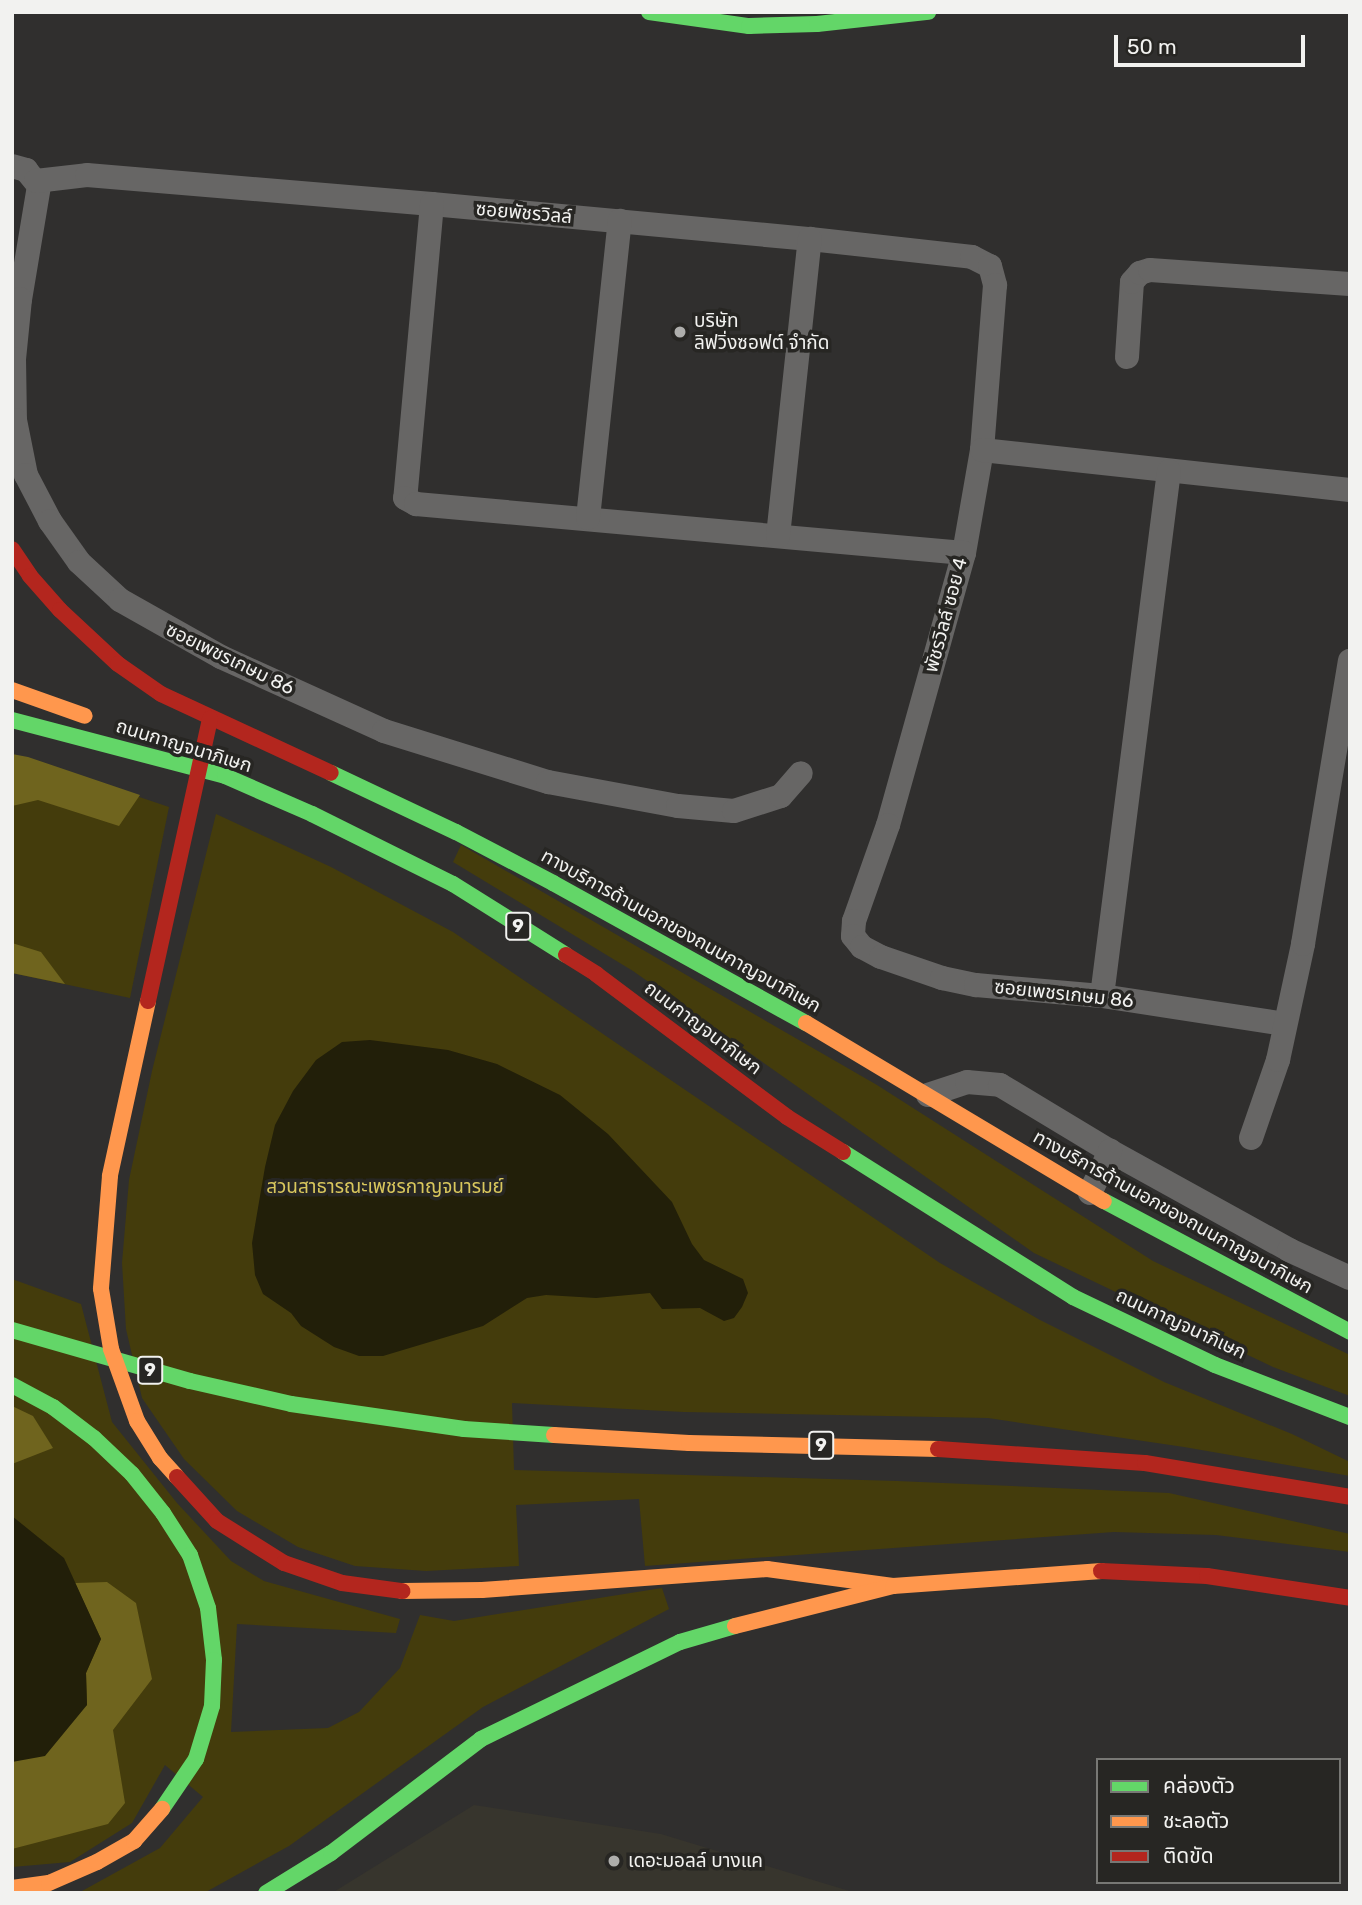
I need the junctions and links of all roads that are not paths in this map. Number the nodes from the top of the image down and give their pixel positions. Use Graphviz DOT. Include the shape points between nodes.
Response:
graph roads {
  1 [pos="649,12"];
  2 [pos="928,12"];
  3 [pos="12,166"];
  4 [pos="36,181"];
  5 [pos="432,204"];
  6 [pos="620,222"];
  7 [pos="810,239"];
  8 [pos="1350,284"];
  9 [pos="995,285"];
  10 [pos="1127,357"];
  11 [pos="982,450"];
  12 [pos="1169,471"];
  13 [pos="1350,490"];
  14 [pos="588,518"];
  15 [pos="778,536"];
  16 [pos="12,549"];
  17 [pos="964,553"];
  18 [pos="1350,661"];
  19 [pos="12,690"];
  20 [pos="210,719"];
  21 [pos="12,720"];
  22 [pos="99,721"];
  23 [pos="136,736"];
  24 [pos="801,773"];
  25 [pos="225,776"];
  26 [pos="853,936"];
  27 [pos="1102,996"];
  28 [pos="1285,1024"];
  29 [pos="928,1095"];
  30 [pos="1251,1138"];
  31 [pos="1110,1151"];
  32 [pos="1090,1193"];
  33 [pos="1350,1278"];
  34 [pos="12,1329"];
  35 [pos="1350,1332"];
  36 [pos="12,1385"];
  37 [pos="1350,1417"];
  38 [pos="1350,1497"];
  39 [pos="893,1586"];
  40 [pos="1350,1598"];
  41 [pos="12,1888"];
  42 [pos="266,1893"];
  1 -- 2 [label="main road" via="749,26"];
  3 -- 4 [label="street" via="26,170"];
  4 -- 5 [label="street, ซอยพัชรวิลล์" via="88,175"];
  4 -- 24 [label="street, ซอยเพชรเกษม 86" via="38,202 14,359 15,420 26,475 79,562 120,600 221,657 384,731 548,782 678,806 734,811 781,796"];
  5 -- 6 [label="street, ซอยพัชรวิลล์"];
  5 -- 14 [label="street" via="405,498 416,505"];
  6 -- 7 [label="street, ซอยพัชรวิลล์"];
  6 -- 14 [label="street"];
  7 -- 9 [label="street, ซอยพัชรวิลล์" via="972,257 990,266"];
  7 -- 15 [label="street"];
  8 -- 10 [label="street" via="1140,272 1132,282"];
  9 -- 11 [label="street, พัชรวิลล์ ซอย 4"];
  11 -- 12 [label="street"];
  11 -- 17 [label="street, พัชรวิลล์ ซอย 4"];
  12 -- 13 [label="street"];
  12 -- 27 [label="street"];
  14 -- 15 [label="street"];
  15 -- 17 [label="street"];
  16 -- 20 [label="main road, ทางบริการด้านนอกของถนนกาญจนาภิเษก" via="60,610 118,663 161,694"];
  17 -- 26 [label="street, พัชรวิลล์ ซอย 4" via="888,825 853,921"];
  18 -- 28 [label="street" via="1303,944"];
  19 -- 22 [label="main road"];
  20 -- 29 [label="main road, ทางบริการด้านนอกของถนนกาญจนาภิเษก" via="444,827 553,883 745,987"];
  20 -- 39 [label="main road" via="110,1175 101,1289 111,1349 137,1421 160,1458 217,1521 284,1563 342,1583 413,1591 482,1590 767,1569"];
  21 -- 25 [label="main road, ถนนกาญจนาภิเษก / 9"];
  23 -- 25 [label="main road"];
  25 -- 37 [label="main road, ถนนกาญจนาภิเษก / 9" via="453,884 596,974 787,1117 1073,1297 1215,1365"];
  26 -- 27 [label="street, ซอยเพชรเกษม 86" via="881,957 942,978"];
  27 -- 28 [label="street, ซอยเพชรเกษม 86"];
  28 -- 30 [label="street" via="1278,1060"];
  29 -- 31 [label="street" via="967,1082 1000,1085"];
  29 -- 32 [label="main road, ทางบริการด้านนอกของถนนกาญจนาภิเษก"];
  31 -- 32 [label="street"];
  31 -- 33 [label="street" via="1289,1250"];
  32 -- 35 [label="main road, ทางบริการด้านนอกของถนนกาญจนาภิเษก"];
  34 -- 38 [label="main road, 9" via="190,1381 290,1404 464,1429 558,1437 998,1451 1132,1461"];
  36 -- 41 [label="main road" via="83,1430 132,1474 163,1513 190,1555 208,1608 214,1660 212,1706 195,1759 165,1807 134,1841 97,1862 49,1882"];
  39 -- 40 [label="main road" via="1106,1571 1207,1576"];
  39 -- 42 [label="main road" via="680,1642 611,1674 481,1739 331,1853"];
}
